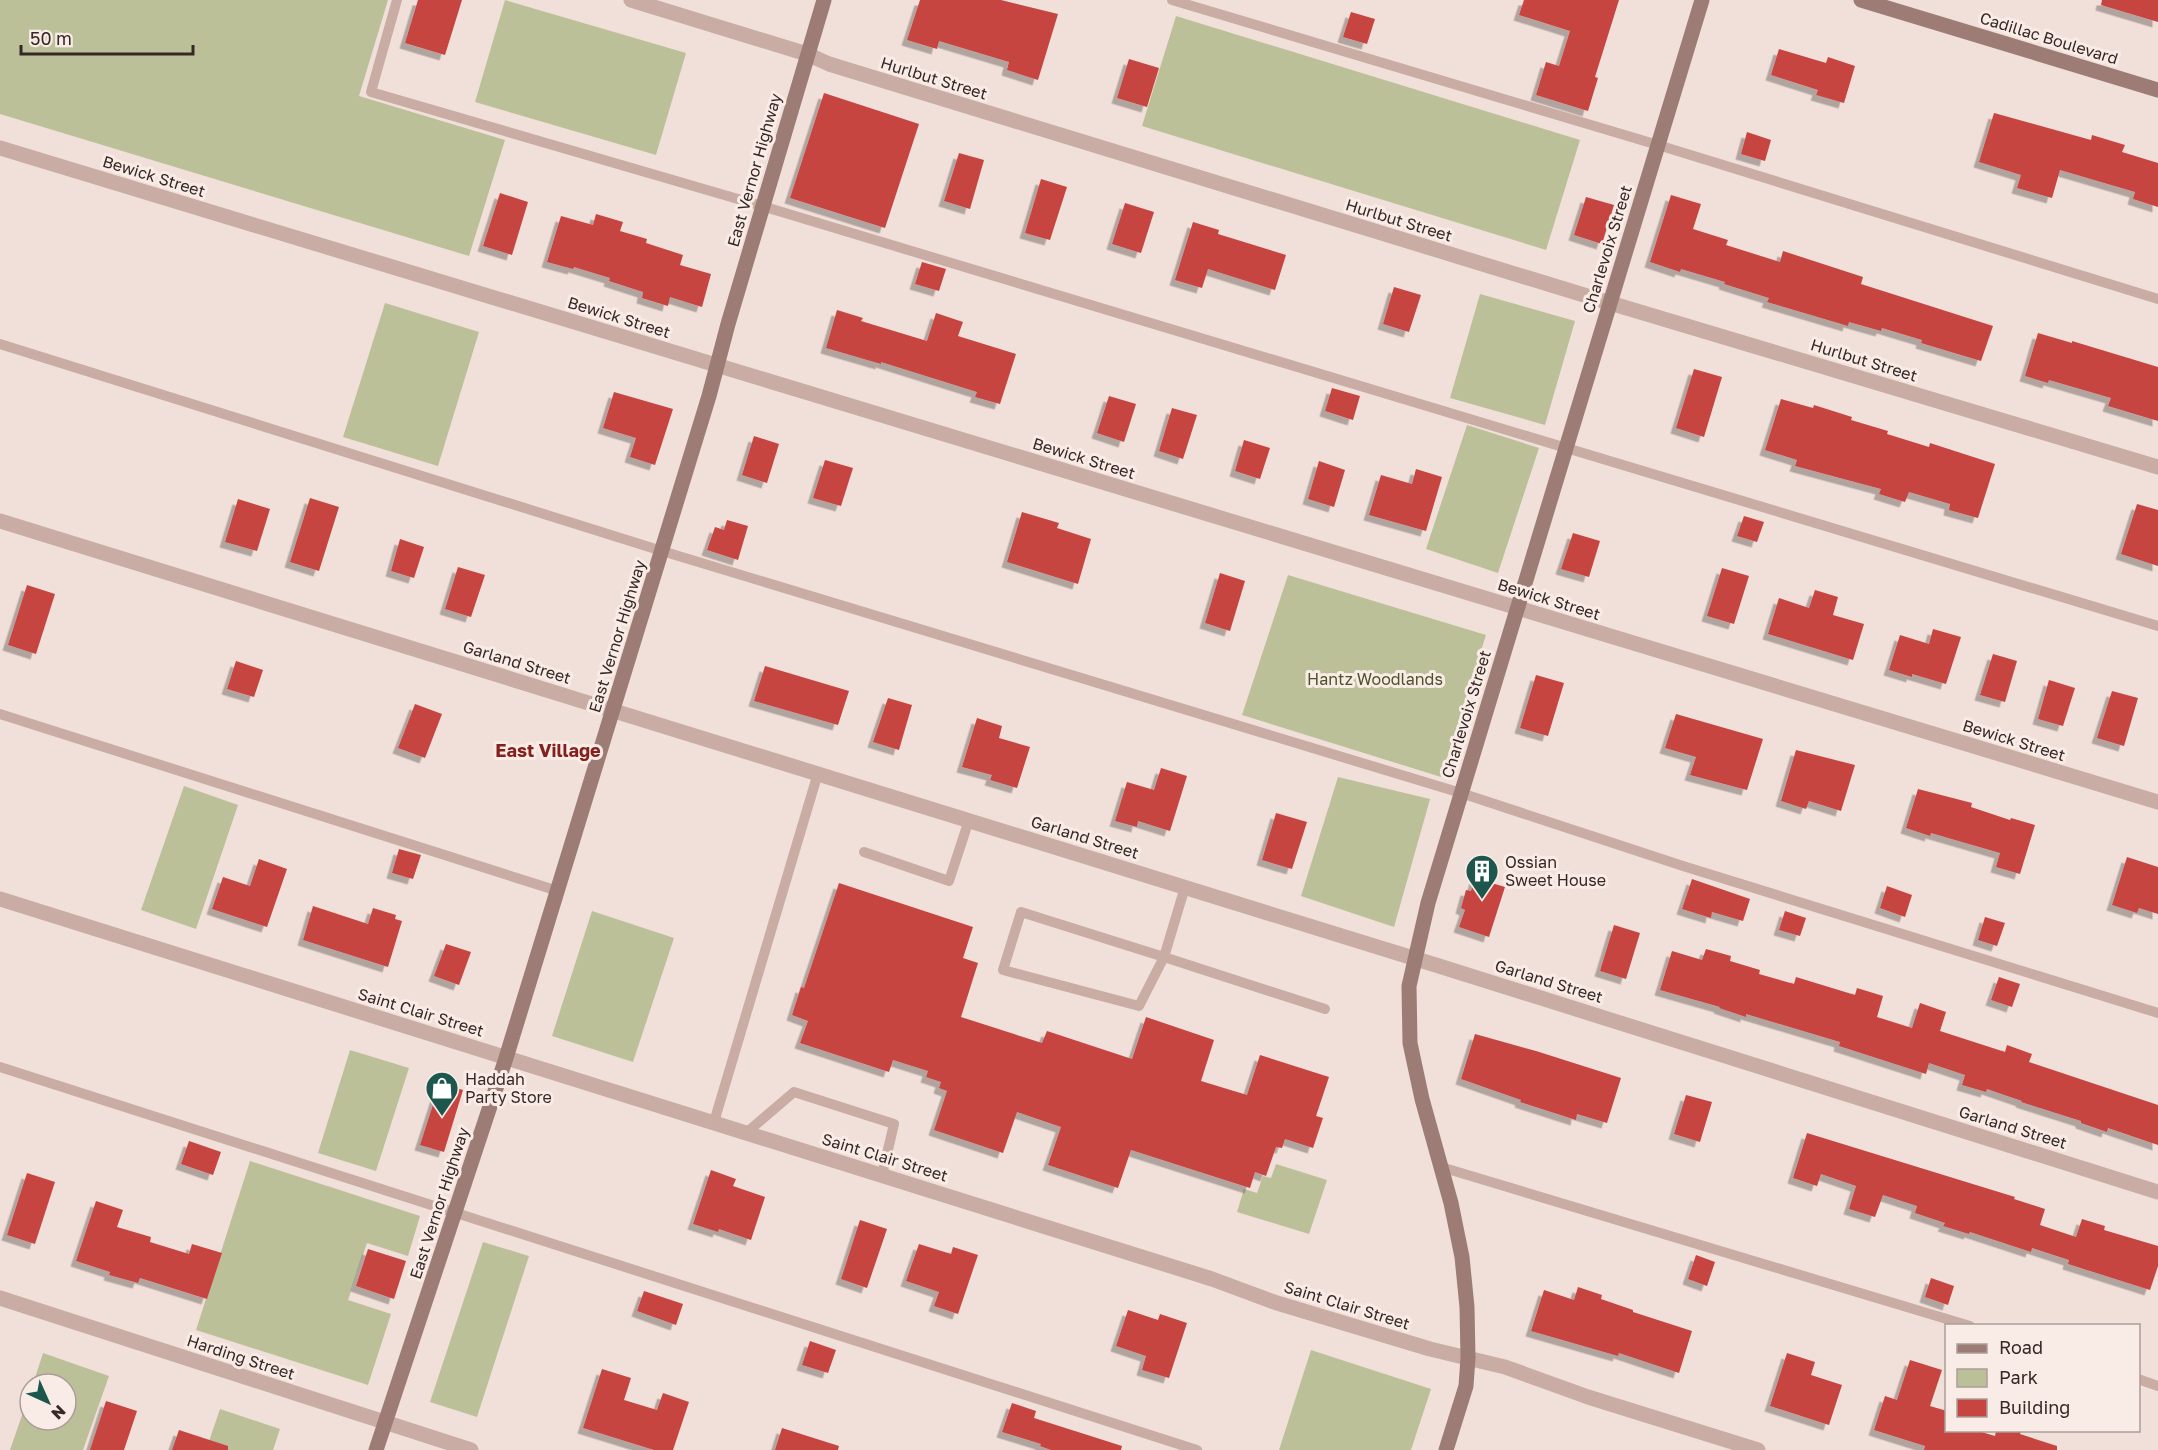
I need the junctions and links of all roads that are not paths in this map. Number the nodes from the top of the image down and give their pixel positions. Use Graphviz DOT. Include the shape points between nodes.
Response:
graph roads {
  1 [pos="397,0"];
  2 [pos="631,0"];
  3 [pos="824,0"];
  4 [pos="1172,0"];
  5 [pos="1702,0"];
  6 [pos="1862,0"];
  7 [pos="807,54"];
  8 [pos="2158,90"];
  9 [pos="1658,145"];
  10 [pos="0,148"];
  11 [pos="762,206"];
  12 [pos="2158,299"];
  13 [pos="1610,303"];
  14 [pos="0,344"];
  15 [pos="717,366"];
  16 [pos="1566,447"];
  17 [pos="2158,466"];
  18 [pos="0,521"];
  19 [pos="662,551"];
  20 [pos="1517,608"];
  21 [pos="2158,626"];
  22 [pos="613,710"];
  23 [pos="0,714"];
  24 [pos="818,773"];
  25 [pos="1461,794"];
  26 [pos="2158,802"];
  27 [pos="969,820"];
  28 [pos="864,852"];
  29 [pos="1185,887"];
  30 [pos="558,891"];
  31 [pos="0,899"];
  32 [pos="1164,957"];
  33 [pos="1415,958"];
  34 [pos="1325,1009"];
  35 [pos="2158,1013"];
  36 [pos="506,1058"];
  37 [pos="0,1066"];
  38 [pos="714,1122"];
  39 [pos="746,1133"];
  40 [pos="1441,1167"];
  41 [pos="882,1175"];
  42 [pos="2158,1192"];
  43 [pos="456,1211"];
  44 [pos="0,1298"];
  45 [pos="1963,1324"];
  46 [pos="1468,1358"];
  47 [pos="2140,1379"];
  48 [pos="2158,1386"];
  49 [pos="386,1422"];
  50 [pos="376,1450"];
  51 [pos="471,1450"];
  52 [pos="1197,1450"];
  53 [pos="1446,1450"];
  54 [pos="1758,1450"];
  1 -- 11 [label="lane" via="371,92"];
  2 -- 7 [label="street, Hurlbut Street"];
  3 -- 7 [label="street, East Vernor Highway"];
  4 -- 9 [label="lane"];
  5 -- 9 [label="street, Charlevoix Street"];
  6 -- 8 [label="street, Cadillac Boulevard"];
  7 -- 11 [label="street, East Vernor Highway"];
  7 -- 13 [label="street, Hurlbut Street" via="829,64"];
  9 -- 12 [label="lane"];
  9 -- 13 [label="street, Charlevoix Street"];
  10 -- 15 [label="street, Bewick Street"];
  11 -- 15 [label="street, East Vernor Highway"];
  11 -- 16 [label="lane"];
  13 -- 16 [label="street, Charlevoix Street"];
  13 -- 17 [label="street, Hurlbut Street"];
  14 -- 19 [label="lane"];
  15 -- 19 [label="street, East Vernor Highway"];
  15 -- 20 [label="street, Bewick Street"];
  16 -- 20 [label="street, Charlevoix Street"];
  16 -- 21 [label="lane"];
  18 -- 22 [label="street, Garland Street"];
  19 -- 22 [label="street, East Vernor Highway"];
  19 -- 25 [label="lane"];
  20 -- 25 [label="street, Charlevoix Street"];
  20 -- 26 [label="street, Bewick Street"];
  22 -- 24 [label="street, Garland Street"];
  22 -- 30 [label="street, East Vernor Highway"];
  23 -- 30 [label="lane"];
  24 -- 27 [label="street, Garland Street"];
  24 -- 38 [label="lane"];
  25 -- 33 [label="street, Charlevoix Street"];
  25 -- 35 [label="lane"];
  27 -- 28 [label="lane" via="949,881"];
  27 -- 29 [label="street, Garland Street"];
  29 -- 32 [label="lane"];
  29 -- 33 [label="street, Garland Street"];
  30 -- 36 [label="street, East Vernor Highway"];
  31 -- 36 [label="street, Saint Clair Street"];
  32 -- 32 [label="lane" via="1022,912 1003,970 1139,1006"];
  32 -- 34 [label="lane"];
  33 -- 40 [label="street, Charlevoix Street" via="1409,986 1410,1043"];
  33 -- 42 [label="street, Garland Street"];
  36 -- 38 [label="street, Saint Clair Street"];
  36 -- 43 [label="street, East Vernor Highway"];
  37 -- 43 [label="lane"];
  38 -- 39 [label="street, Saint Clair Street"];
  39 -- 41 [label="street, Saint Clair Street"];
  39 -- 41 [label="lane" via="794,1092 894,1124"];
  40 -- 45 [label="lane"];
  40 -- 46 [label="street, Charlevoix Street" via="1462,1257"];
  41 -- 46 [label="street, Saint Clair Street" via="1212,1279 1276,1303"];
  43 -- 49 [label="street, East Vernor Highway"];
  43 -- 52 [label="lane"];
  44 -- 49 [label="street, Harding Street"];
  46 -- 53 [label="street, Charlevoix Street" via="1466,1386"];
  46 -- 54 [label="street, Saint Clair Street"];
  47 -- 48 [label="lane"];
  49 -- 50 [label="street, East Vernor Highway"];
  49 -- 51 [label="street, Harding Street"];
}
